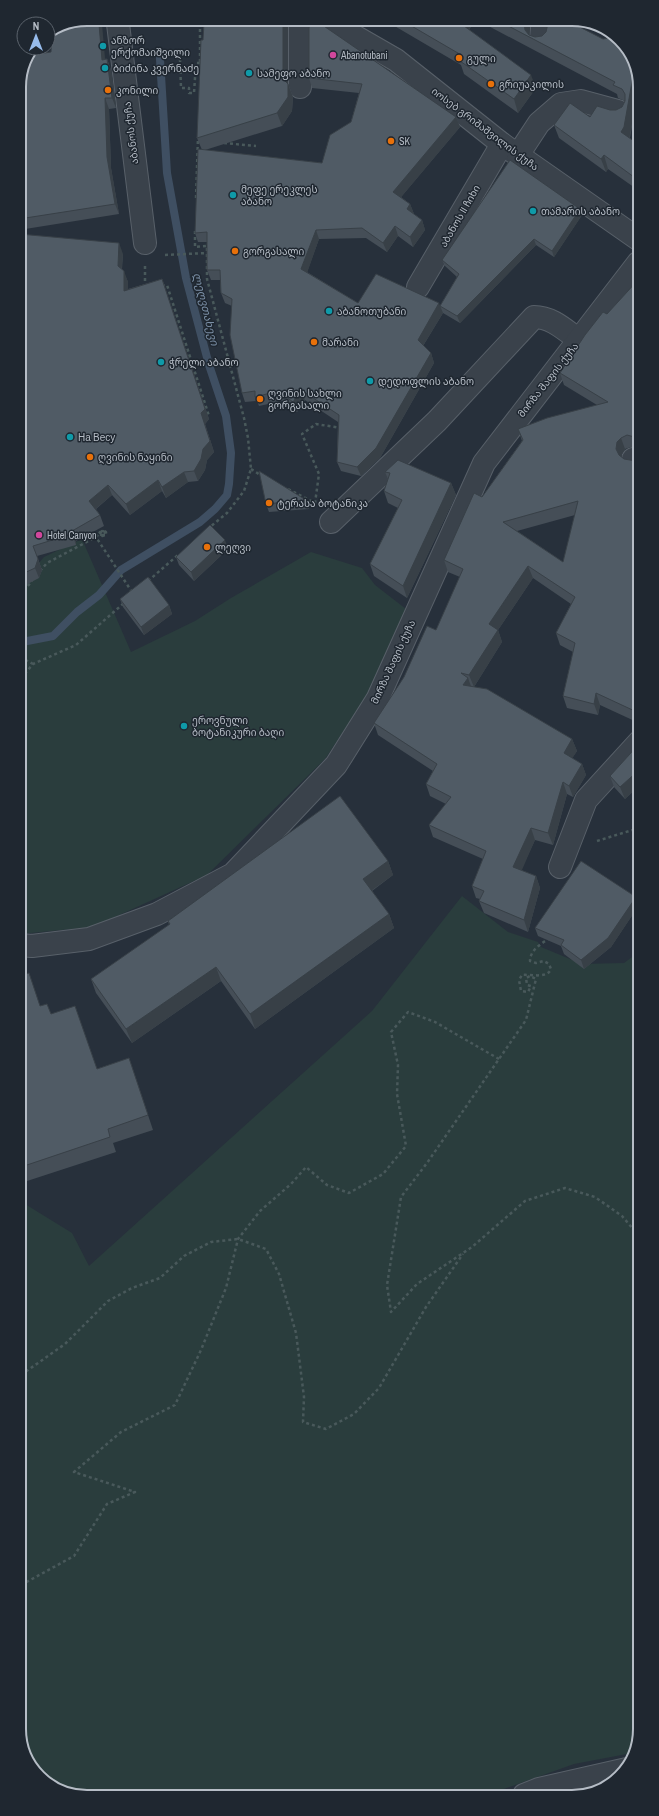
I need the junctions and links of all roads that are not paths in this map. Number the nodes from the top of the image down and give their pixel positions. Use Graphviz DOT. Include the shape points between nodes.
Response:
graph roads {
  1 [pos="118,26"];
  2 [pos="300,26"];
  3 [pos="337,26"];
  4 [pos="300,87"];
  5 [pos="618,111"];
  6 [pos="510,150"];
  7 [pos="633,236"];
  8 [pos="152,249"];
  9 [pos="633,270"];
  10 [pos="418,287"];
  11 [pos="579,340"];
  12 [pos="331,522"];
  13 [pos="633,749"];
  14 [pos="560,867"];
  15 [pos="26,946"];
  16 [pos="615,1772"];
  17 [pos="536,1790"];
  1 -- 8 [label="street, აბანოს ქუჩა"];
  2 -- 4 [label="street"];
  3 -- 6 [label="street, იოსებ გრიშაშვილის ქუჩა" via="396,60"];
  5 -- 6 [label="street, აბანოს II ჩიხი" via="581,101 562,104"];
  6 -- 7 [label="street, იოსებ გრიშაშვილის ქუჩა"];
  6 -- 10 [label="street, აბანოს II ჩიხი"];
  9 -- 11 [label="street, მირზა შაფის ქუჩა"];
  11 -- 12 [label="street" via="554,322 534,317 436,421"];
  11 -- 15 [label="street, მირზა შაფის ქუჩა" via="484,463 378,698 336,765 233,874 157,914 89,940"];
  13 -- 14 [label="street" via="586,800"];
  16 -- 17 [label="street"];
}
